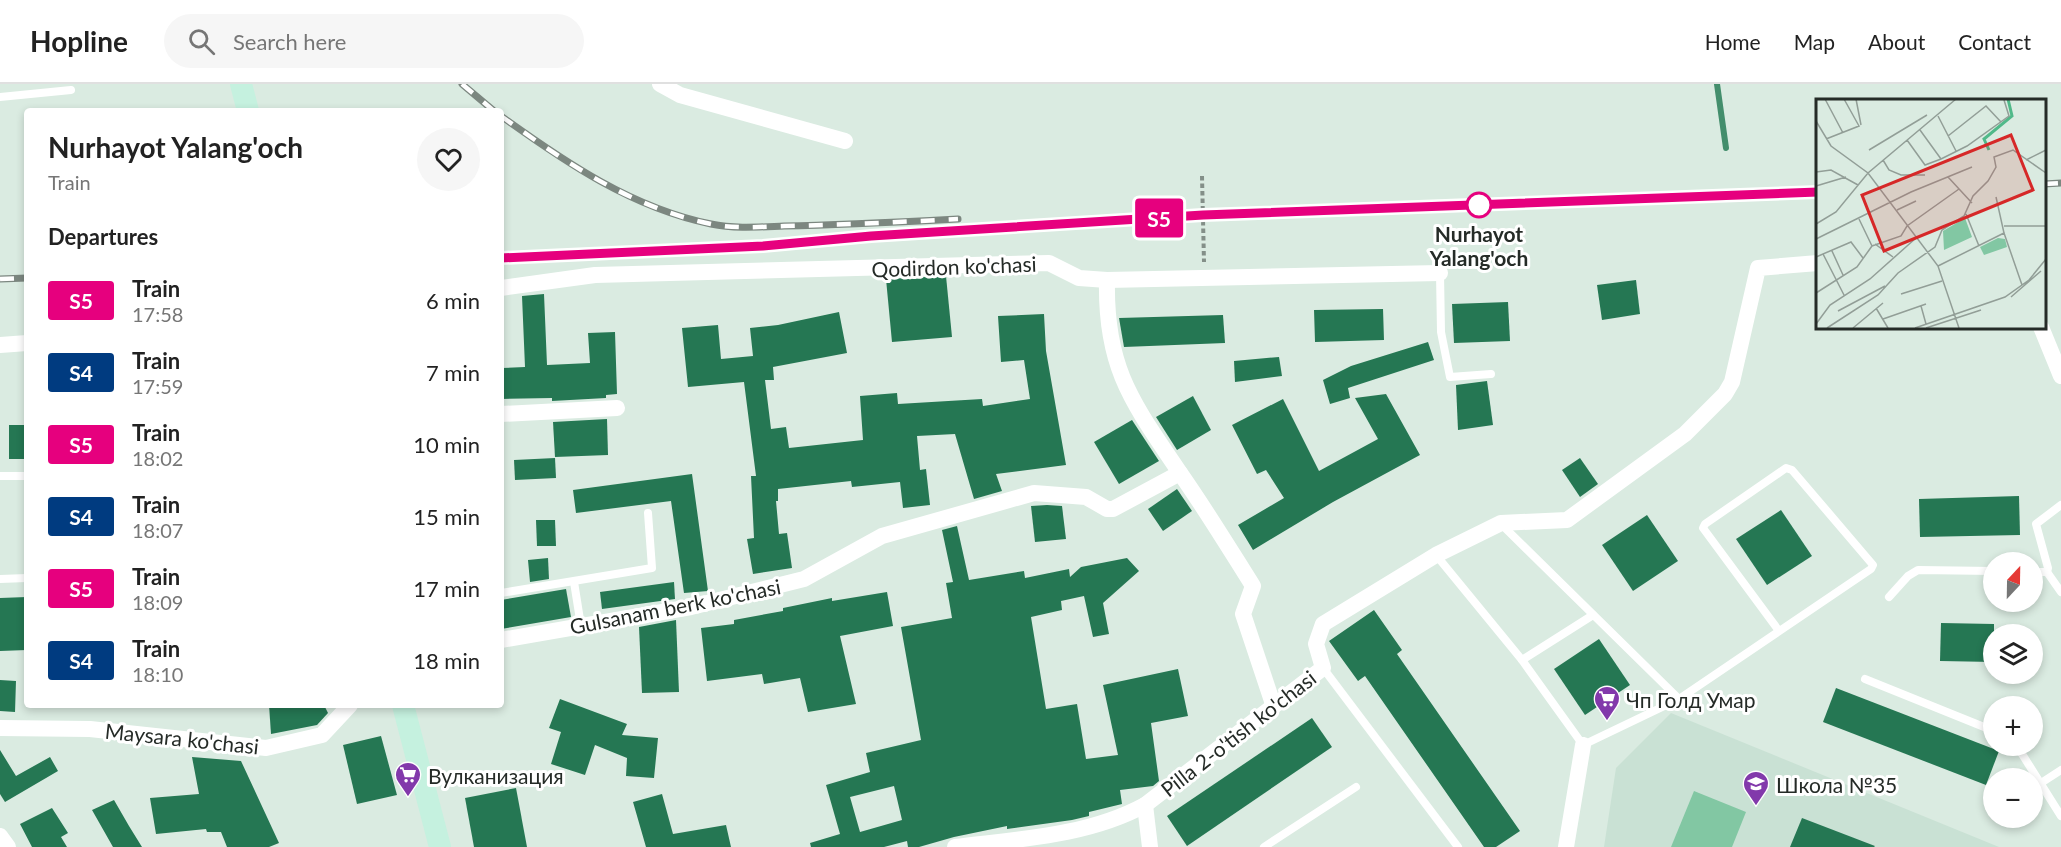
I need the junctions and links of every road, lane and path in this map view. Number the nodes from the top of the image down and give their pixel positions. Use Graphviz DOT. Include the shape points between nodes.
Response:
graph roads {
  1 [pos="241,84"];
  2 [pos="660,84"];
  3 [pos="71,90"];
  4 [pos="0,97"];
  5 [pos="247,108"];
  6 [pos="845,141"];
  7 [pos="1202,176"];
  8 [pos="1816,263"];
  9 [pos="1440,273"];
  10 [pos="1205,278"];
  11 [pos="1107,280"];
  12 [pos="504,288"];
  13 [pos="2041,328"];
  14 [pos="24,344"];
  15 [pos="0,345"];
  16 [pos="1491,374"];
  17 [pos="2061,376"];
  18 [pos="617,408"];
  19 [pos="504,414"];
  20 [pos="1180,473"];
  21 [pos="0,476"];
  22 [pos="24,476"];
  23 [pos="2061,505"];
  24 [pos="648,513"];
  25 [pos="1501,523"];
  26 [pos="1436,555"];
  27 [pos="1983,571"];
  28 [pos="2043,572"];
  29 [pos="2047,572"];
  30 [pos="24,578"];
  31 [pos="0,579"];
  32 [pos="574,582"];
  33 [pos="2061,592"];
  34 [pos="504,593"];
  35 [pos="1889,597"];
  36 [pos="1593,615"];
  37 [pos="581,626"];
  38 [pos="1779,631"];
  39 [pos="504,639"];
  40 [pos="1522,660"];
  41 [pos="1323,668"];
  42 [pos="1865,679"];
  43 [pos="1679,699"];
  44 [pos="1273,704"];
  45 [pos="347,708"];
  46 [pos="404,708"];
  47 [pos="1983,727"];
  48 [pos="0,729"];
  49 [pos="1583,745"];
  50 [pos="2061,770"];
  51 [pos="2043,782"];
  52 [pos="2043,786"];
  53 [pos="1356,787"];
  54 [pos="1145,805"];
  55 [pos="2061,816"];
  56 [pos="0,836"];
  57 [pos="8,847"];
  58 [pos="440,847"];
  59 [pos="955,847"];
  60 [pos="1150,847"];
  61 [pos="1264,847"];
  62 [pos="1458,847"];
  63 [pos="1566,847"];
  1 -- 5 [label="main road"];
  2 -- 6 [label="street" via="680,95"];
  3 -- 4 [label="lane"];
  7 -- 10 [label="path"];
  8 -- 25 [label="street, Pilla 2-o'tish ko'chasi" via="1758,268 1732,382 1685,434 1567,520"];
  9 -- 10 [label="street, Qodirdon ko'chasi"];
  9 -- 16 [label="lane" via="1441,332 1450,377"];
  10 -- 11 [label="street, Qodirdon ko'chasi"];
  11 -- 12 [label="street, Qodirdon ko'chasi" via="1079,278 1049,263 596,275"];
  11 -- 20 [label="street" via="1108,326 1121,373 1132,402"];
  13 -- 17 [label="street"];
  14 -- 15 [label="street"];
  18 -- 19 [label="street"];
  20 -- 37 [label="street, Gulsanam berk ko'chasi" via="1113,509 1086,497 1061,494 1034,493 1006,499 882,536 804,579 691,607"];
  20 -- 44 [label="street" via="1252,586 1243,614"];
  21 -- 22 [label="lane"];
  23 -- 29 [label="lane" via="2036,524"];
  24 -- 32 [label="lane" via="652,568"];
  25 -- 26 [label="street, Pilla 2-o'tish ko'chasi"];
  25 -- 36 [label="lane"];
  26 -- 40 [label="lane"];
  26 -- 41 [label="street, Pilla 2-o'tish ko'chasi" via="1323,624 1316,644"];
  27 -- 35 [label="lane" via="1918,570"];
  28 -- 29 [label="lane"];
  29 -- 33 [label="lane"];
  30 -- 31 [label="lane"];
  32 -- 34 [label="lane"];
  32 -- 37 [label="lane"];
  36 -- 40 [label="lane"];
  36 -- 43 [label="lane"];
  37 -- 39 [label="street, Gulsanam berk ko'chasi"];
  38 -- 38 [label="lane" via="1872,565 1792,470 1786,468 1703,528"];
  38 -- 43 [label="lane"];
  40 -- 49 [label="lane"];
  41 -- 44 [label="street, Pilla 2-o'tish ko'chasi"];
  41 -- 62 [label="lane"];
  42 -- 47 [label="lane"];
  43 -- 49 [label="lane"];
  44 -- 54 [label="street, Pilla 2-o'tish ko'chasi"];
  45 -- 48 [label="street, Maysara ko'chasi" via="322,735 266,748 90,729"];
  46 -- 58 [label="main road"];
  49 -- 63 [label="street"];
  50 -- 51 [label="lane"];
  52 -- 55 [label="lane"];
  53 -- 61 [label="lane"];
  54 -- 59 [label="street, Pilla 2-o'tish ko'chasi" via="1118,820 1042,836"];
  54 -- 60 [label="street"];
  56 -- 57 [label="street"];
}
